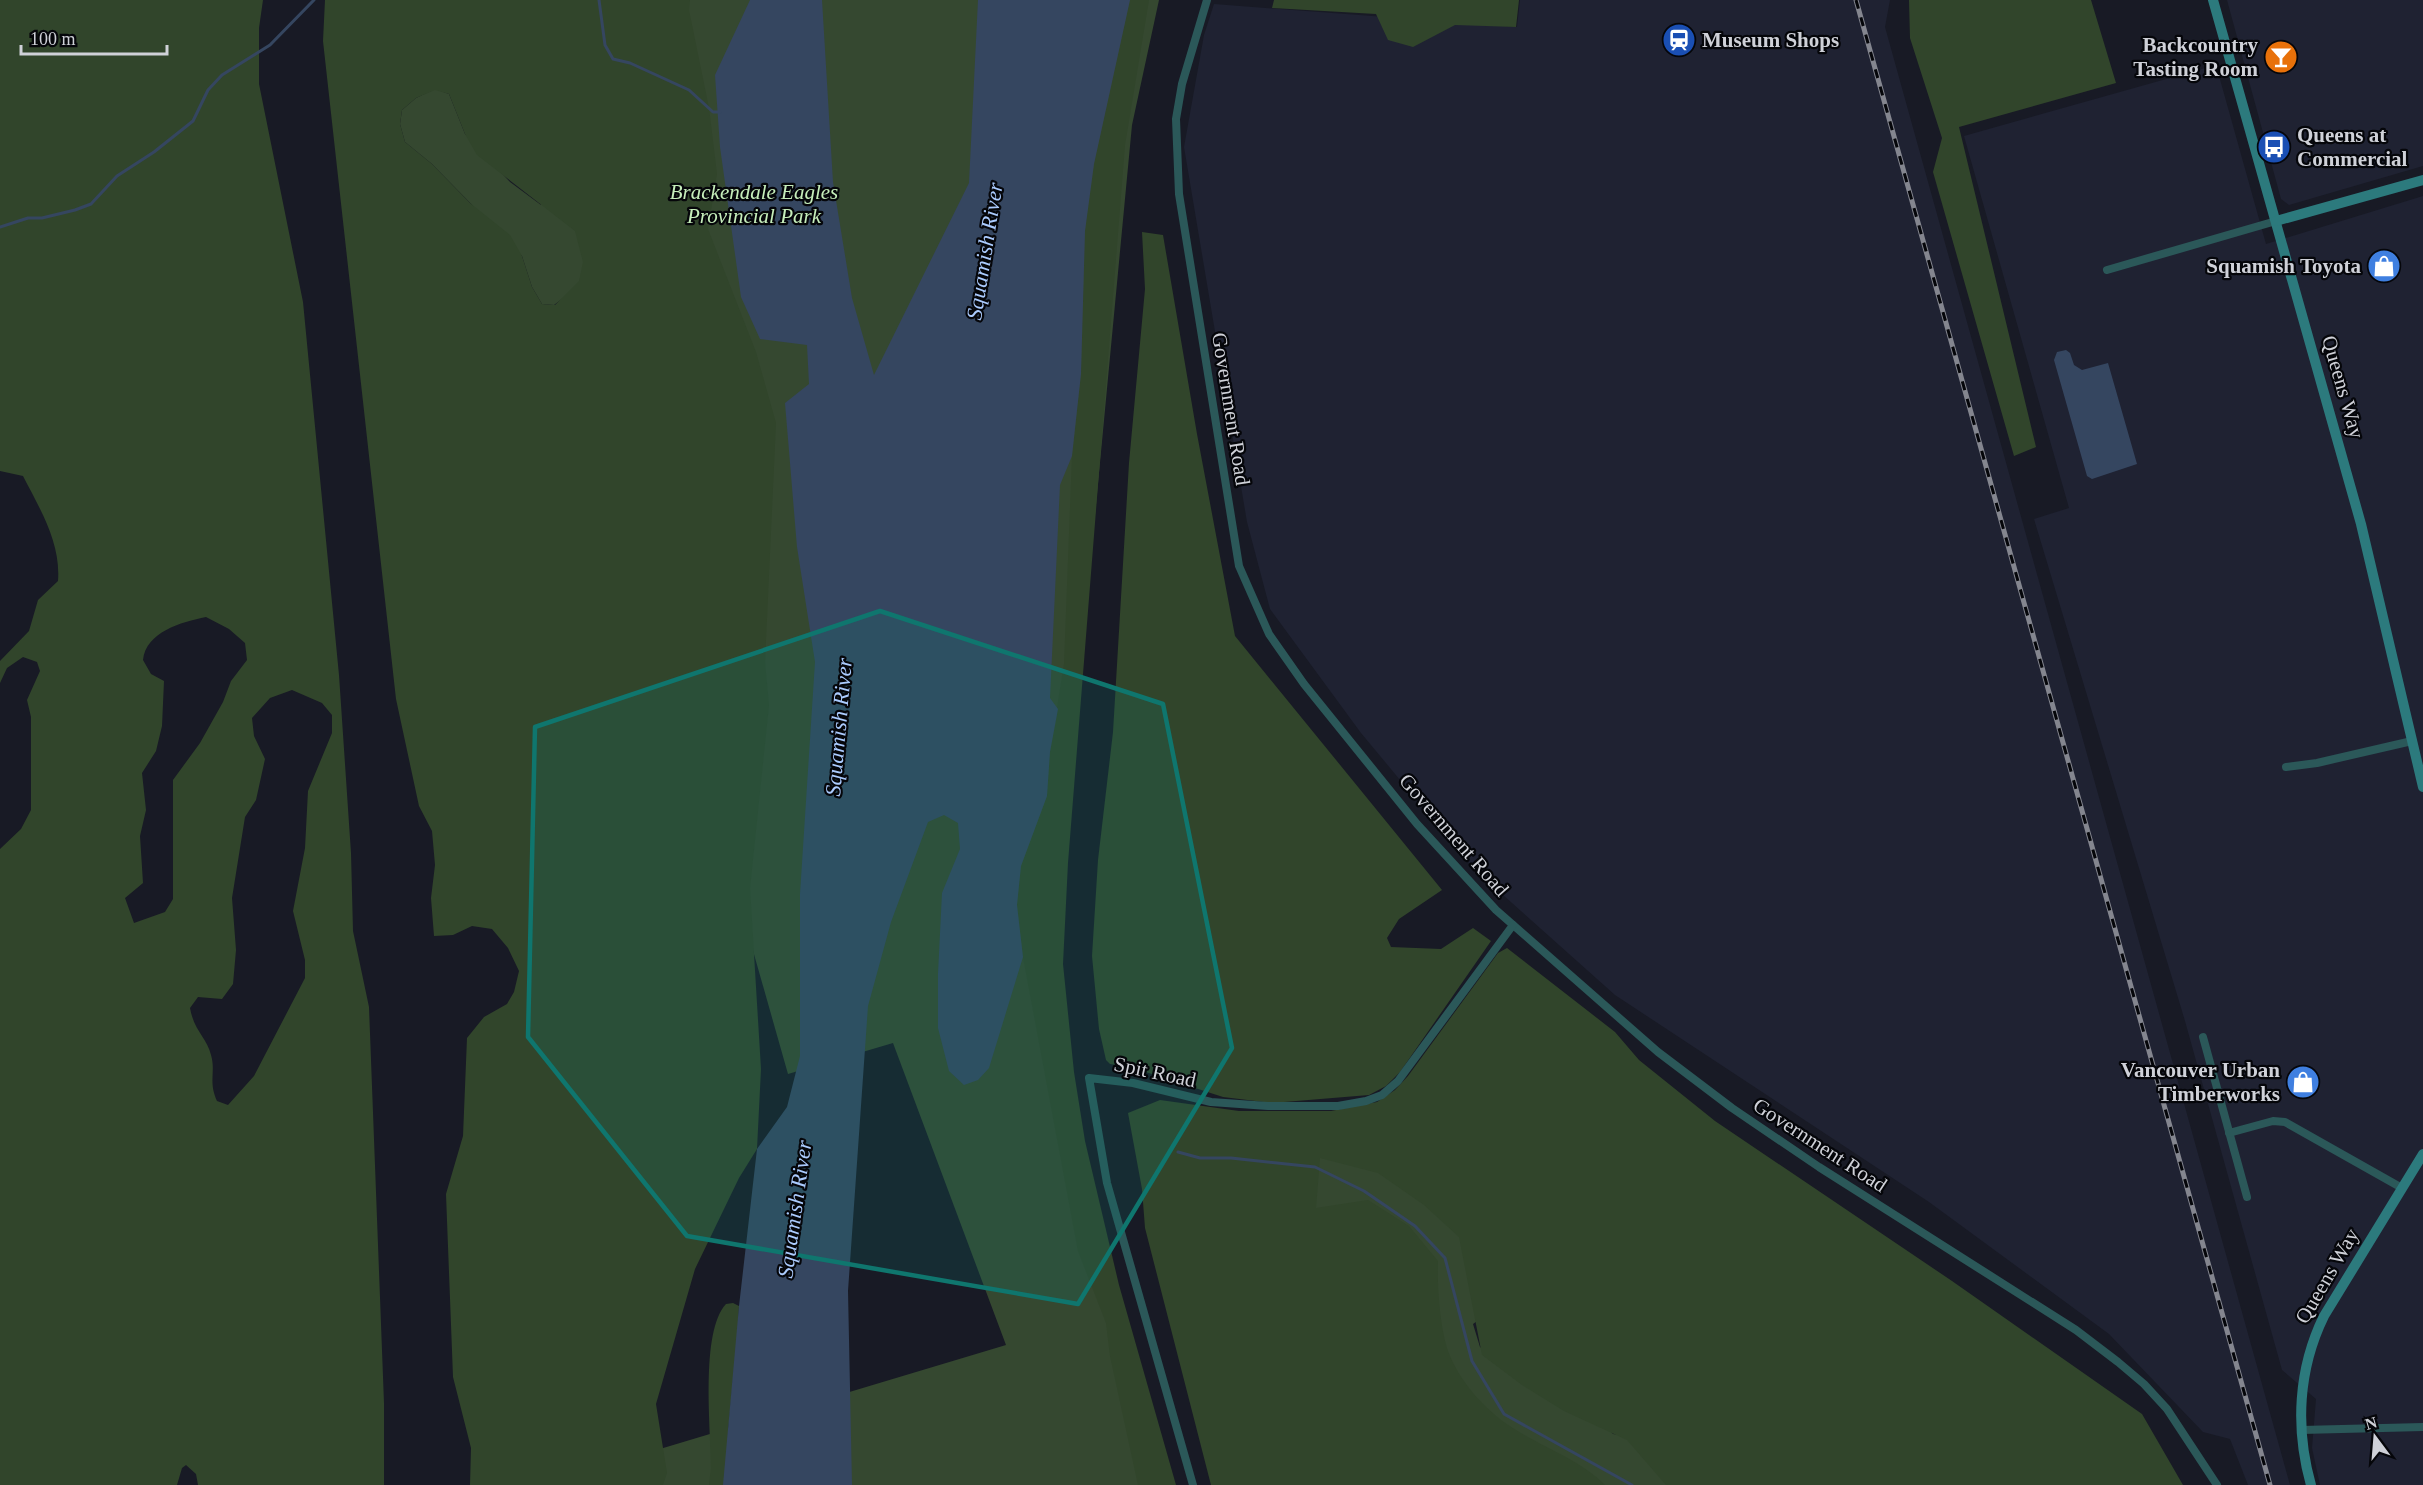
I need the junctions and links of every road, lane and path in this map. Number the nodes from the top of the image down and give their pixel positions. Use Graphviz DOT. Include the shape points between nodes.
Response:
graph roads {
  1 [pos="1207,0"];
  2 [pos="2213,0"];
  3 [pos="2423,180"];
  4 [pos="2276,221"];
  5 [pos="2107,270"];
  6 [pos="2412,741"];
  7 [pos="2286,767"];
  8 [pos="2423,787"];
  9 [pos="1513,925"];
  10 [pos="2203,1038"];
  11 [pos="2229,1133"];
  12 [pos="2423,1154"];
  13 [pos="2402,1188"];
  14 [pos="2247,1197"];
  15 [pos="2423,1427"];
  16 [pos="2301,1430"];
  17 [pos="1192,1485"];
  18 [pos="2217,1485"];
  19 [pos="2311,1485"];
  1 -- 9 [label="street, Government Road" via="1182,84 1176,153 1179,194 1239,567 1269,634 1304,684 1417,824"];
  2 -- 4 [label="street, Queens Way"];
  3 -- 4 [label="street"];
  4 -- 5 [label="street"];
  4 -- 6 [label="street, Queens Way" via="2364,534"];
  6 -- 7 [label="street"];
  6 -- 8 [label="street, Queens Way"];
  9 -- 17 [label="street, Spit Road" via="1398,1081 1382,1095 1366,1101 1327,1106 1211,1102 1133,1083 1089,1078 1107,1183"];
  9 -- 18 [label="street, Government Road" via="1658,1052 1732,1108 2076,1330 2144,1384 2167,1409"];
  10 -- 11 [label="street"];
  11 -- 13 [label="street" via="2273,1120 2285,1122"];
  11 -- 14 [label="street"];
  12 -- 13 [label="street, Queens Way"];
  13 -- 16 [label="street, Queens Way" via="2311,1341 2304,1369"];
  15 -- 16 [label="street"];
  16 -- 19 [label="street, Queens Way"];
}
